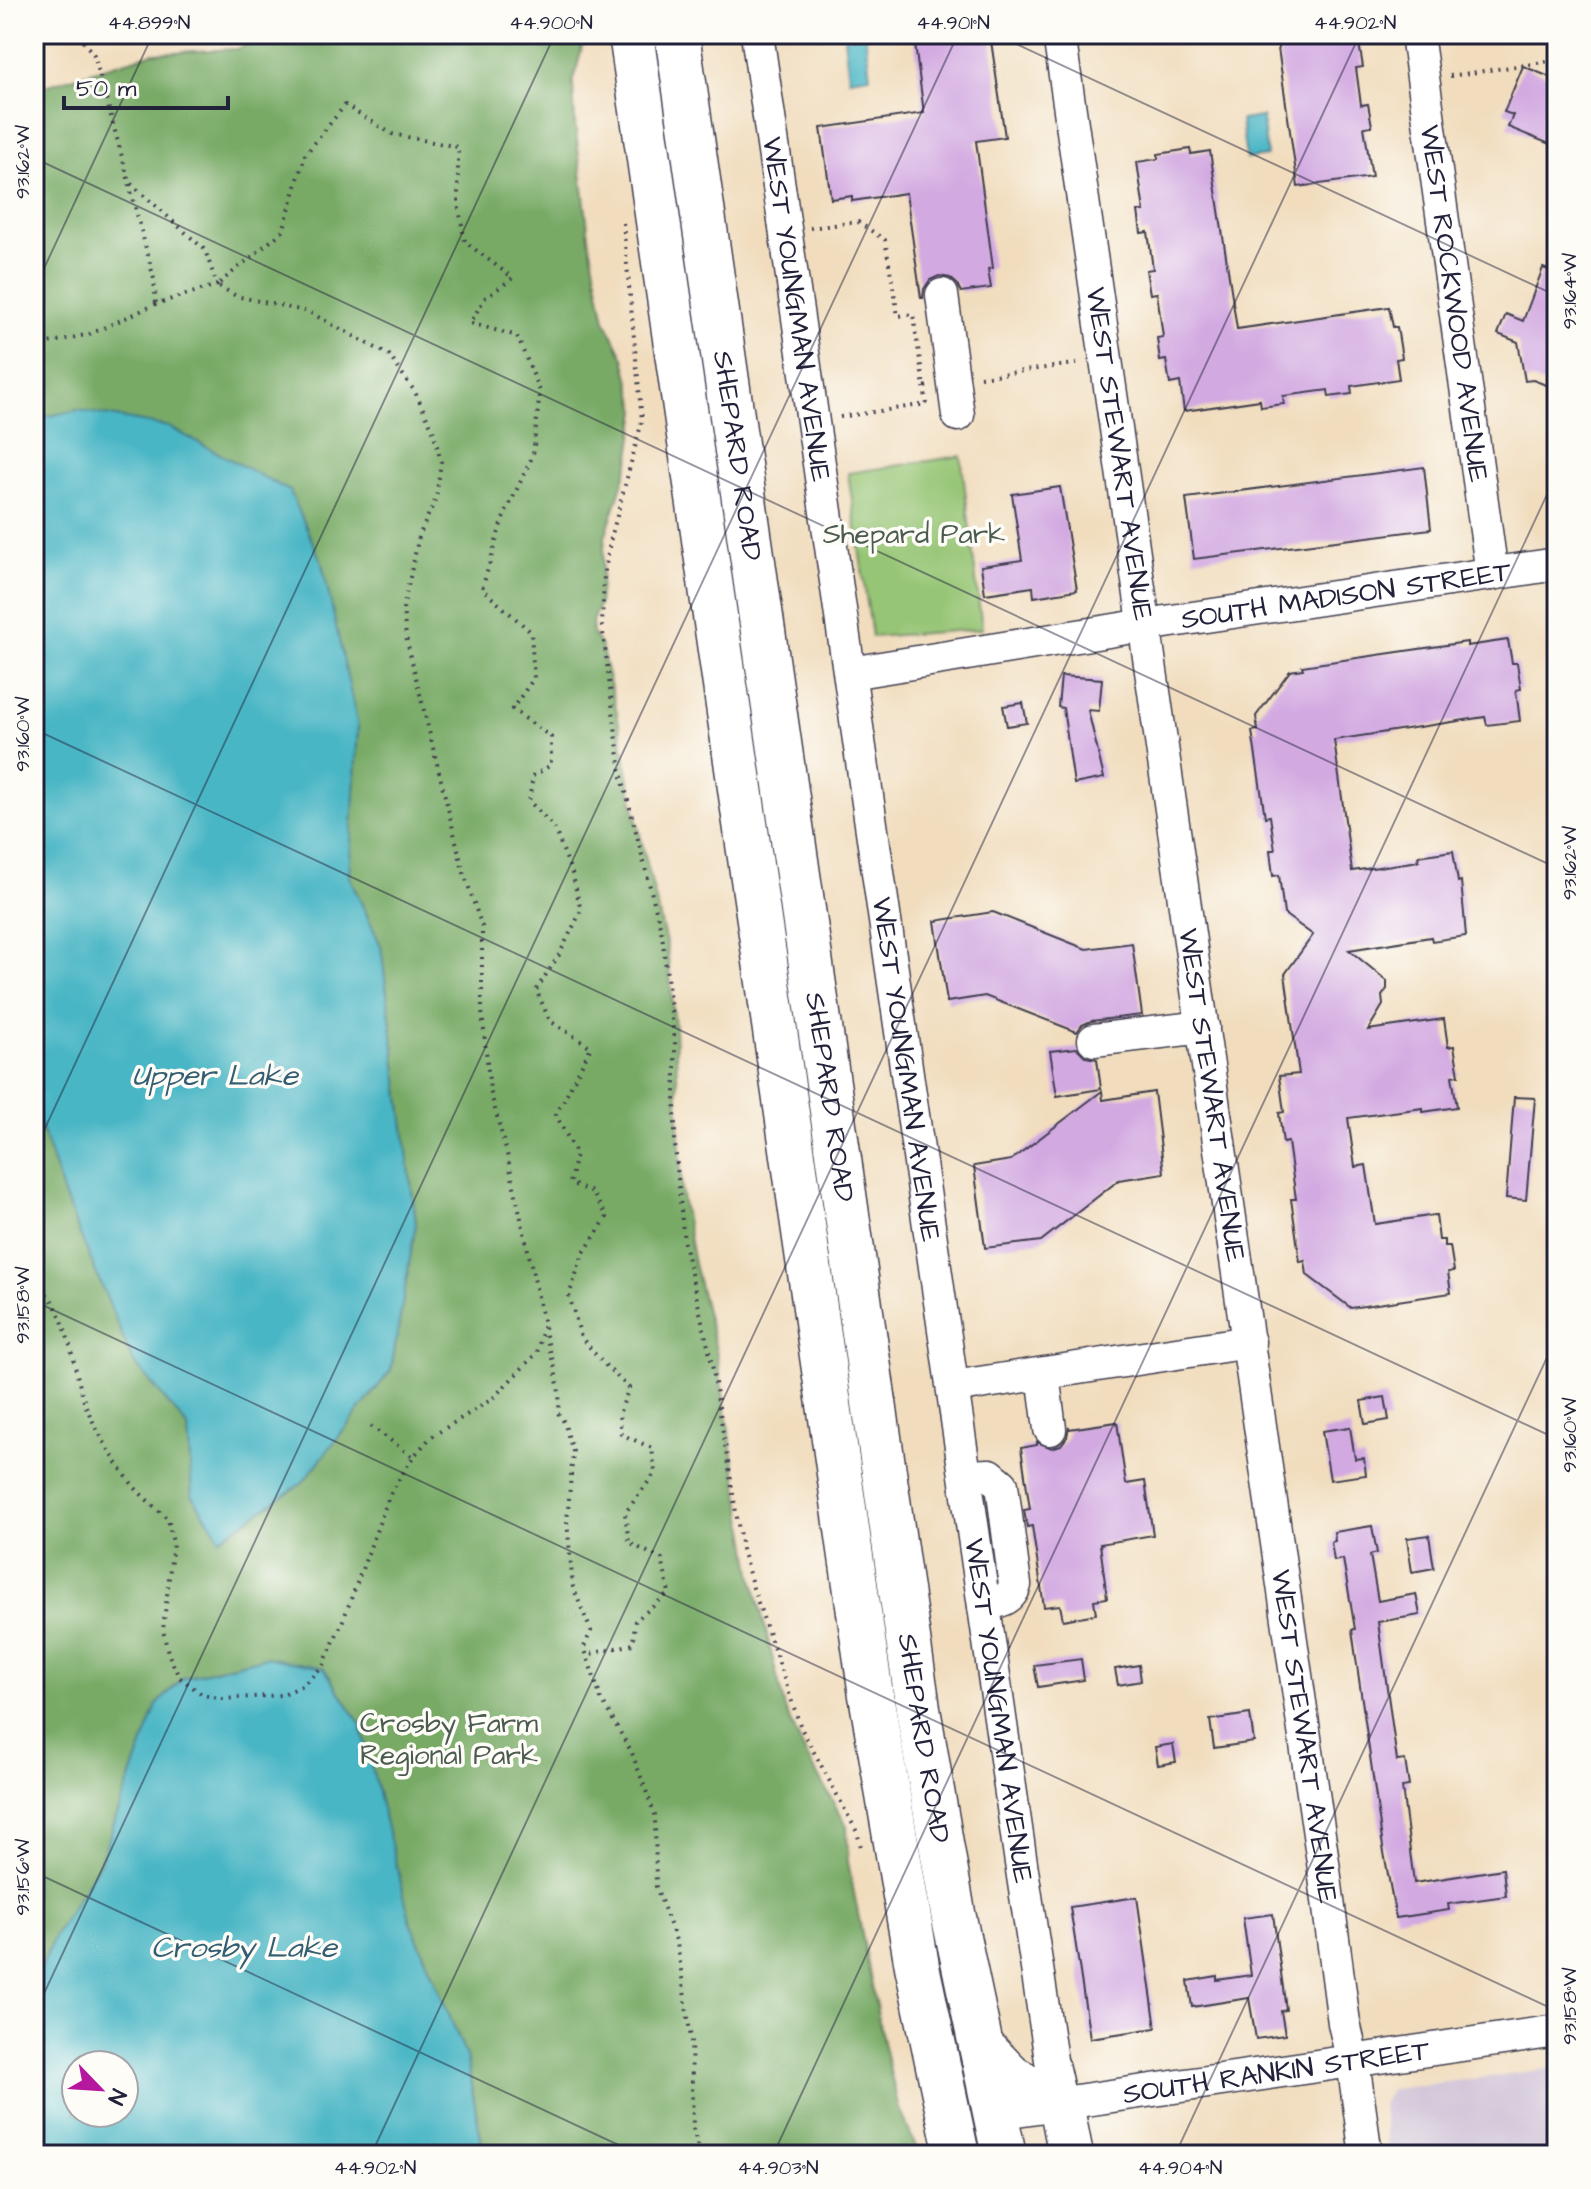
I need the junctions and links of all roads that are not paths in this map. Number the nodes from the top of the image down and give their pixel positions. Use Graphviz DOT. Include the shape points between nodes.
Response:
graph roads {
  1 [pos="634,34"];
  2 [pos="677,34"];
  3 [pos="757,34"];
  4 [pos="1059,34"];
  5 [pos="1417,34"];
  6 [pos="942,295"];
  7 [pos="958,415"];
  8 [pos="1557,564"];
  9 [pos="1492,574"];
  10 [pos="1145,625"];
  11 [pos="850,673"];
  12 [pos="1203,1027"];
  13 [pos="1094,1040"];
  14 [pos="1249,1342"];
  15 [pos="1043,1374"];
  16 [pos="953,1387"];
  17 [pos="1050,1429"];
  18 [pos="917,1966"];
  19 [pos="1557,2031"];
  20 [pos="981,2046"];
  21 [pos="1353,2062"];
  22 [pos="1061,2104"];
  23 [pos="995,2113"];
  24 [pos="957,2155"];
  25 [pos="978,2155"];
  26 [pos="1004,2155"];
  27 [pos="1071,2155"];
  28 [pos="1366,2155"];
  1 -- 18 [label="highway, SHEPARD ROAD" via="871,1695"];
  2 -- 20 [label="highway, SHEPARD ROAD" via="919,1715"];
  3 -- 11 [label="street, WEST YOUNGMAN AVENUE"];
  4 -- 10 [label="street, WEST STEWART AVENUE"];
  5 -- 9 [label="street, WEST ROCKWOOD AVENUE"];
  6 -- 7 [label="street"];
  8 -- 9 [label="street, SOUTH MADISON STREET"];
  9 -- 10 [label="street, SOUTH MADISON STREET"];
  10 -- 11 [label="street, SOUTH MADISON STREET"];
  10 -- 12 [label="street, WEST STEWART AVENUE"];
  11 -- 16 [label="street, WEST YOUNGMAN AVENUE"];
  12 -- 13 [label="street"];
  12 -- 14 [label="street, WEST STEWART AVENUE"];
  14 -- 15 [label="street"];
  14 -- 21 [label="street, WEST STEWART AVENUE"];
  15 -- 16 [label="street"];
  15 -- 17 [label="street"];
  16 -- 22 [label="street, WEST YOUNGMAN AVENUE" via="1048,2045"];
  18 -- 23 [label="highway" via="963,2095 973,2108"];
  18 -- 24 [label="highway, SHEPARD ROAD"];
  19 -- 21 [label="street, SOUTH RANKIN STREET"];
  20 -- 22 [label="highway" via="1011,2077"];
  20 -- 23 [label="highway, SHEPARD ROAD"];
  21 -- 22 [label="street, SOUTH RANKIN STREET"];
  21 -- 28 [label="street, WEST STEWART AVENUE"];
  22 -- 23 [label="street, SOUTH RANKIN STREET"];
  22 -- 27 [label="highway"];
  23 -- 25 [label="highway"];
  23 -- 26 [label="highway, SHEPARD ROAD"];
}
